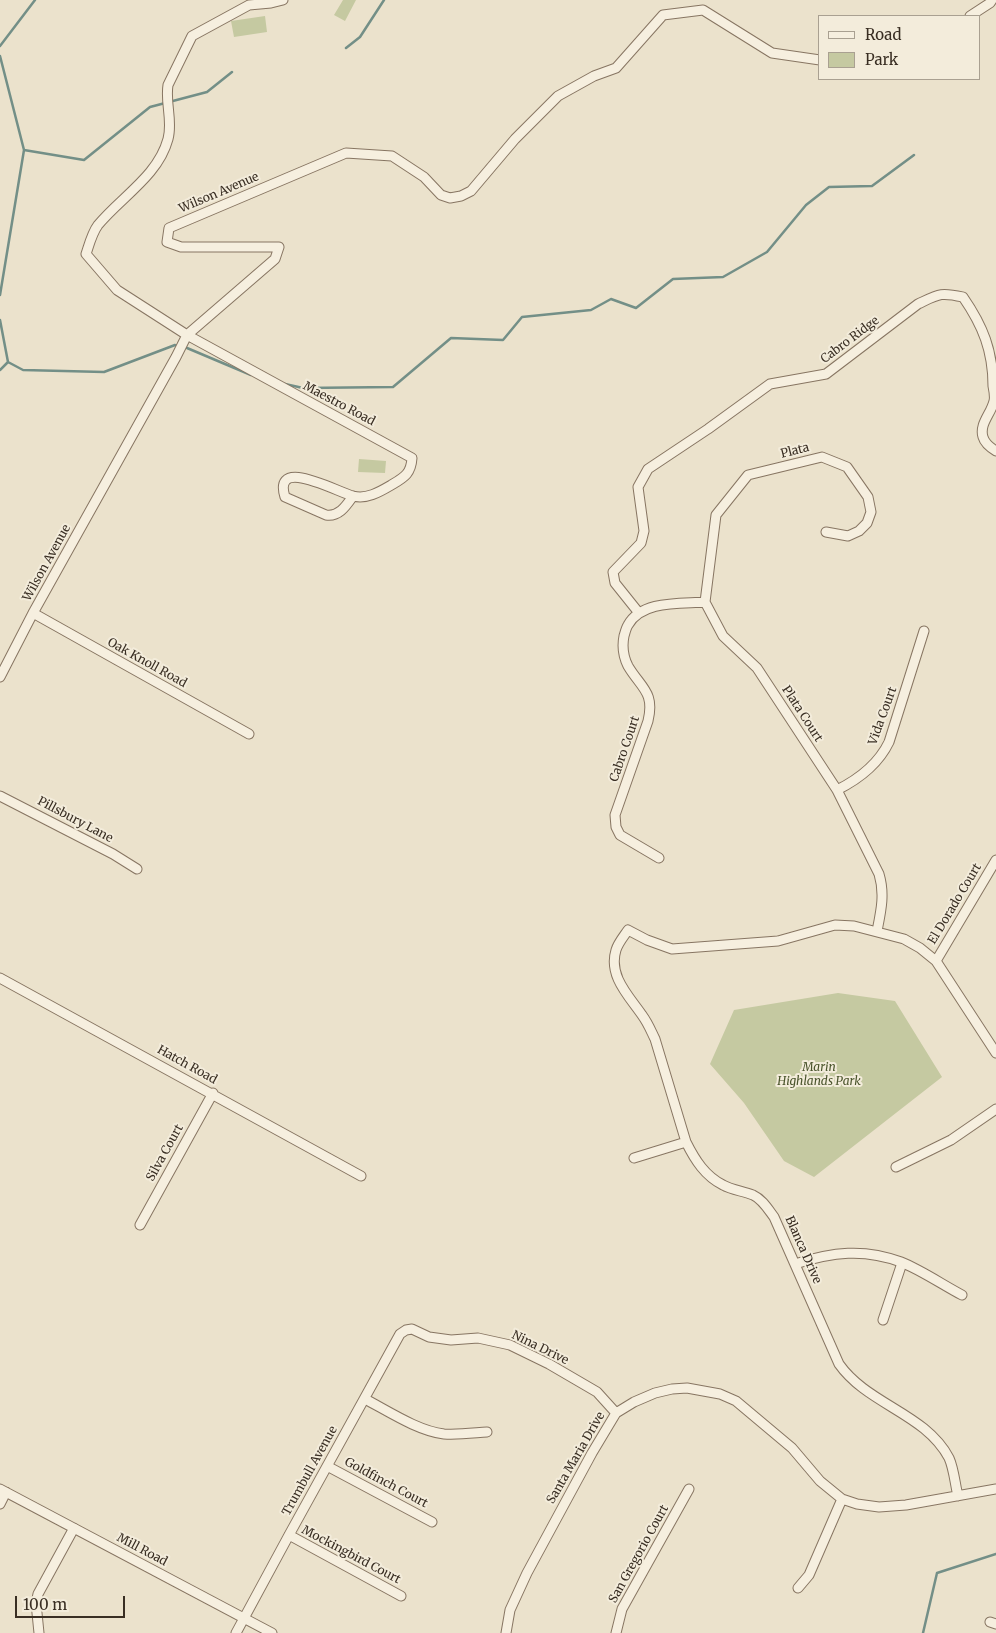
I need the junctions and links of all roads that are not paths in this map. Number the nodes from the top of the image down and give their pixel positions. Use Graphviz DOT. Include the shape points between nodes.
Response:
graph roads {
  1 [pos="283,0"];
  2 [pos="992,0"];
  3 [pos="972,15"];
  4 [pos="818,60"];
  5 [pos="187,335"];
  6 [pos="996,451"];
  7 [pos="353,496"];
  8 [pos="826,532"];
  9 [pos="705,602"];
  10 [pos="33,613"];
  11 [pos="639,613"];
  12 [pos="924,631"];
  13 [pos="0,676"];
  14 [pos="248,734"];
  15 [pos="837,790"];
  16 [pos="0,796"];
  17 [pos="659,858"];
  18 [pos="996,860"];
  19 [pos="137,869"];
  20 [pos="877,931"];
  21 [pos="936,961"];
  22 [pos="0,978"];
  23 [pos="996,1053"];
  24 [pos="212,1093"];
  25 [pos="996,1109"];
  26 [pos="686,1142"];
  27 [pos="634,1158"];
  28 [pos="896,1167"];
  29 [pos="361,1176"];
  30 [pos="140,1225"];
  31 [pos="902,1262"];
  32 [pos="795,1264"];
  33 [pos="962,1295"];
  34 [pos="882,1320"];
  35 [pos="412,1330"];
  36 [pos="365,1399"];
  37 [pos="616,1413"];
  38 [pos="487,1432"];
  39 [pos="327,1466"];
  40 [pos="688,1489"];
  41 [pos="996,1489"];
  42 [pos="3,1490"];
  43 [pos="958,1496"];
  44 [pos="842,1499"];
  45 [pos="0,1504"];
  46 [pos="432,1522"];
  47 [pos="74,1528"];
  48 [pos="288,1536"];
  49 [pos="798,1588"];
  50 [pos="401,1596"];
  51 [pos="244,1618"];
  52 [pos="39,1633"];
  53 [pos="236,1633"];
  54 [pos="272,1633"];
  55 [pos="506,1633"];
  56 [pos="616,1633"];
  1 -- 5 [label="street" via="249,5 192,36 168,86 169,139 159,162 96,227 86,254 117,290"];
  2 -- 3 [label="street"];
  4 -- 5 [label="street, Wilson Avenue" via="772,54 703,10 663,15 616,68 558,96 515,139 471,191 461,196 450,198 441,195 424,177 392,156 346,153 177,224 168,228 167,242 181,247 279,247 275,259"];
  5 -- 7 [label="street, Maestro Road" via="412,458 409,472 402,479 374,494"];
  5 -- 10 [label="street, Wilson Avenue"];
  6 -- 11 [label="street, Cabro Ridge" via="983,438 983,425 994,401 991,353 984,335 963,297 946,293 935,296 918,304 826,374 770,384 648,468 638,487 644,531 641,543 613,572 615,583"];
  7 -- 7 [label="street, Maestro Road" via="300,477 291,477 283,490 285,497 332,516"];
  8 -- 9 [label="street, Plata" via="854,534 867,522 871,512 868,497 847,467 822,457 748,475 716,515"];
  9 -- 11 [label="street" via="654,607"];
  9 -- 15 [label="street, Plata Court" via="723,636 757,668"];
  10 -- 13 [label="street, Wilson Avenue"];
  10 -- 14 [label="street, Oak Knoll Road"];
  11 -- 17 [label="street, Cabro Court" via="628,625 623,652 651,706 615,822 620,835"];
  12 -- 15 [label="street, Vida Court" via="884,753 870,769"];
  15 -- 20 [label="street, Plata Court" via="883,887"];
  16 -- 19 [label="street, Pillsbury Lane"];
  18 -- 21 [label="street, El Dorado Court"];
  20 -- 21 [label="street" via="904,939"];
  20 -- 26 [label="street, Blanca Drive" via="835,925 778,941 672,949 628,930 616,948 617,978 656,1039"];
  21 -- 23 [label="street"];
  22 -- 24 [label="street, Hatch Road"];
  24 -- 29 [label="street, Hatch Road"];
  24 -- 30 [label="street, Silva Court"];
  25 -- 28 [label="street" via="951,1140"];
  26 -- 27 [label="street"];
  26 -- 32 [label="street, Blanca Drive" via="701,1168 712,1178 724,1186 754,1195 763,1202 774,1216"];
  31 -- 32 [label="street" via="843,1252"];
  31 -- 33 [label="street"];
  31 -- 34 [label="street"];
  32 -- 43 [label="street, Blanca Drive" via="846,1374 865,1391 933,1436 950,1460"];
  35 -- 36 [label="street, Trumbull Avenue" via="400,1334"];
  35 -- 37 [label="street, Nina Drive" via="429,1337 451,1340 478,1338 510,1345 597,1392"];
  36 -- 38 [label="street" via="434,1432"];
  36 -- 39 [label="street, Trumbull Avenue"];
  37 -- 44 [label="street, Santa Maria Drive" via="634,1402 672,1389 687,1388 720,1394 736,1401 792,1448 820,1481"];
  37 -- 55 [label="street, Santa Maria Drive" via="527,1573 510,1610"];
  39 -- 46 [label="street, Goldfinch Court"];
  39 -- 48 [label="street, Trumbull Avenue"];
  40 -- 56 [label="street, San Gregorio Court" via="622,1609"];
  41 -- 43 [label="street, Santa Maria Drive"];
  42 -- 45 [label="street"];
  42 -- 47 [label="street, Mill Road"];
  43 -- 44 [label="street, Santa Maria Drive" via="879,1507"];
  44 -- 49 [label="street" via="809,1575"];
  47 -- 51 [label="street, Mill Road"];
  47 -- 52 [label="street" via="38,1594"];
  48 -- 50 [label="street, Mockingbird Court"];
  48 -- 51 [label="street, Trumbull Avenue"];
  51 -- 53 [label="street, Trumbull Avenue"];
  51 -- 54 [label="street, Mill Road"];
}
